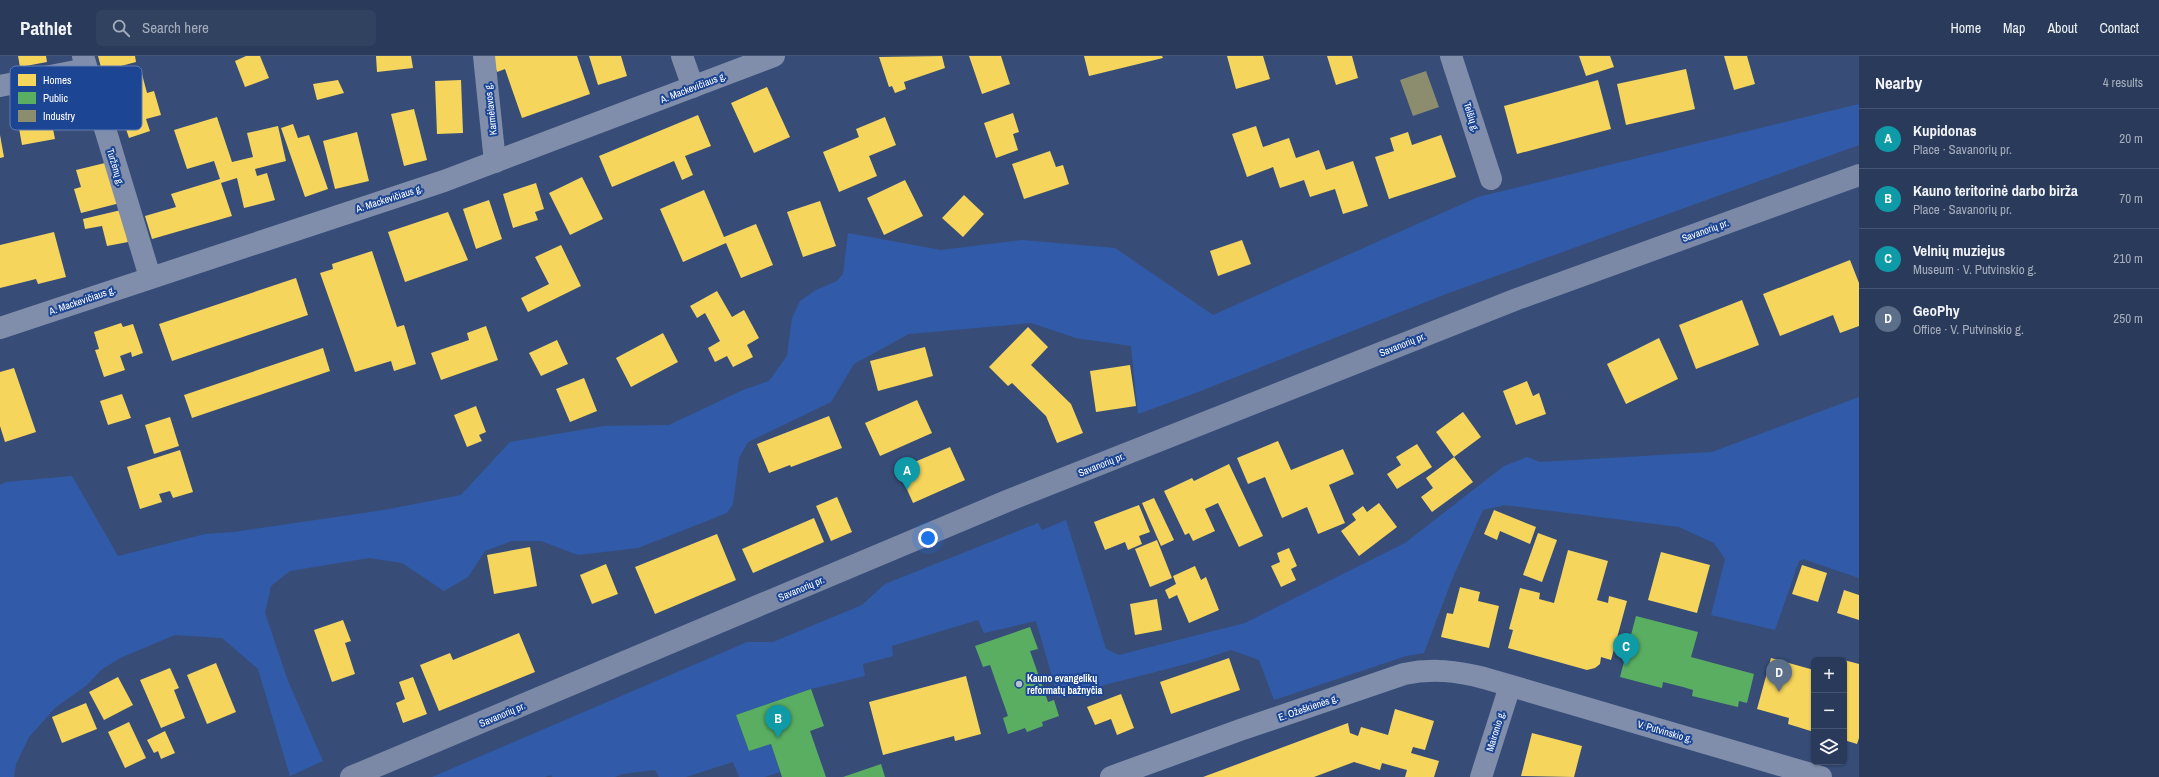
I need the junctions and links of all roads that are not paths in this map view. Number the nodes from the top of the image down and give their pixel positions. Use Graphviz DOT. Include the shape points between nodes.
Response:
graph roads {
  1 [pos="484,56"];
  2 [pos="682,56"];
  3 [pos="774,56"];
  4 [pos="1451,56"];
  5 [pos="85,63"];
  6 [pos="74,66"];
  7 [pos="10,83"];
  8 [pos="0,86"];
  9 [pos="692,87"];
  10 [pos="105,130"];
  11 [pos="495,162"];
  12 [pos="1859,175"];
  13 [pos="1491,179"];
  14 [pos="150,277"];
  15 [pos="0,328"];
  16 [pos="1510,686"];
  17 [pos="351,777"];
  18 [pos="1111,777"];
  19 [pos="1481,777"];
  20 [pos="1820,777"];
  1 -- 11 [label="street, Karmėlavos g."];
  2 -- 9 [label="street"];
  3 -- 9 [label="street, A. Mackevičiaus g."];
  4 -- 13 [label="street, Telšių g."];
  5 -- 6 [label="street"];
  7 -- 8 [label="street"];
  9 -- 11 [label="street, A. Mackevičiaus g."];
  10 -- 14 [label="street, Turžėnų g."];
  11 -- 14 [label="street, A. Mackevičiaus g."];
  12 -- 17 [label="main road, Savanorių pr." via="1517,299 1118,457"];
  14 -- 15 [label="street, A. Mackevičiaus g."];
  16 -- 18 [label="street, E. Ožeškienės g." via="1447,670 1423,670 1404,674"];
  16 -- 19 [label="street, Maironio g."];
  16 -- 20 [label="street, V. Putvinskio g."];
}
